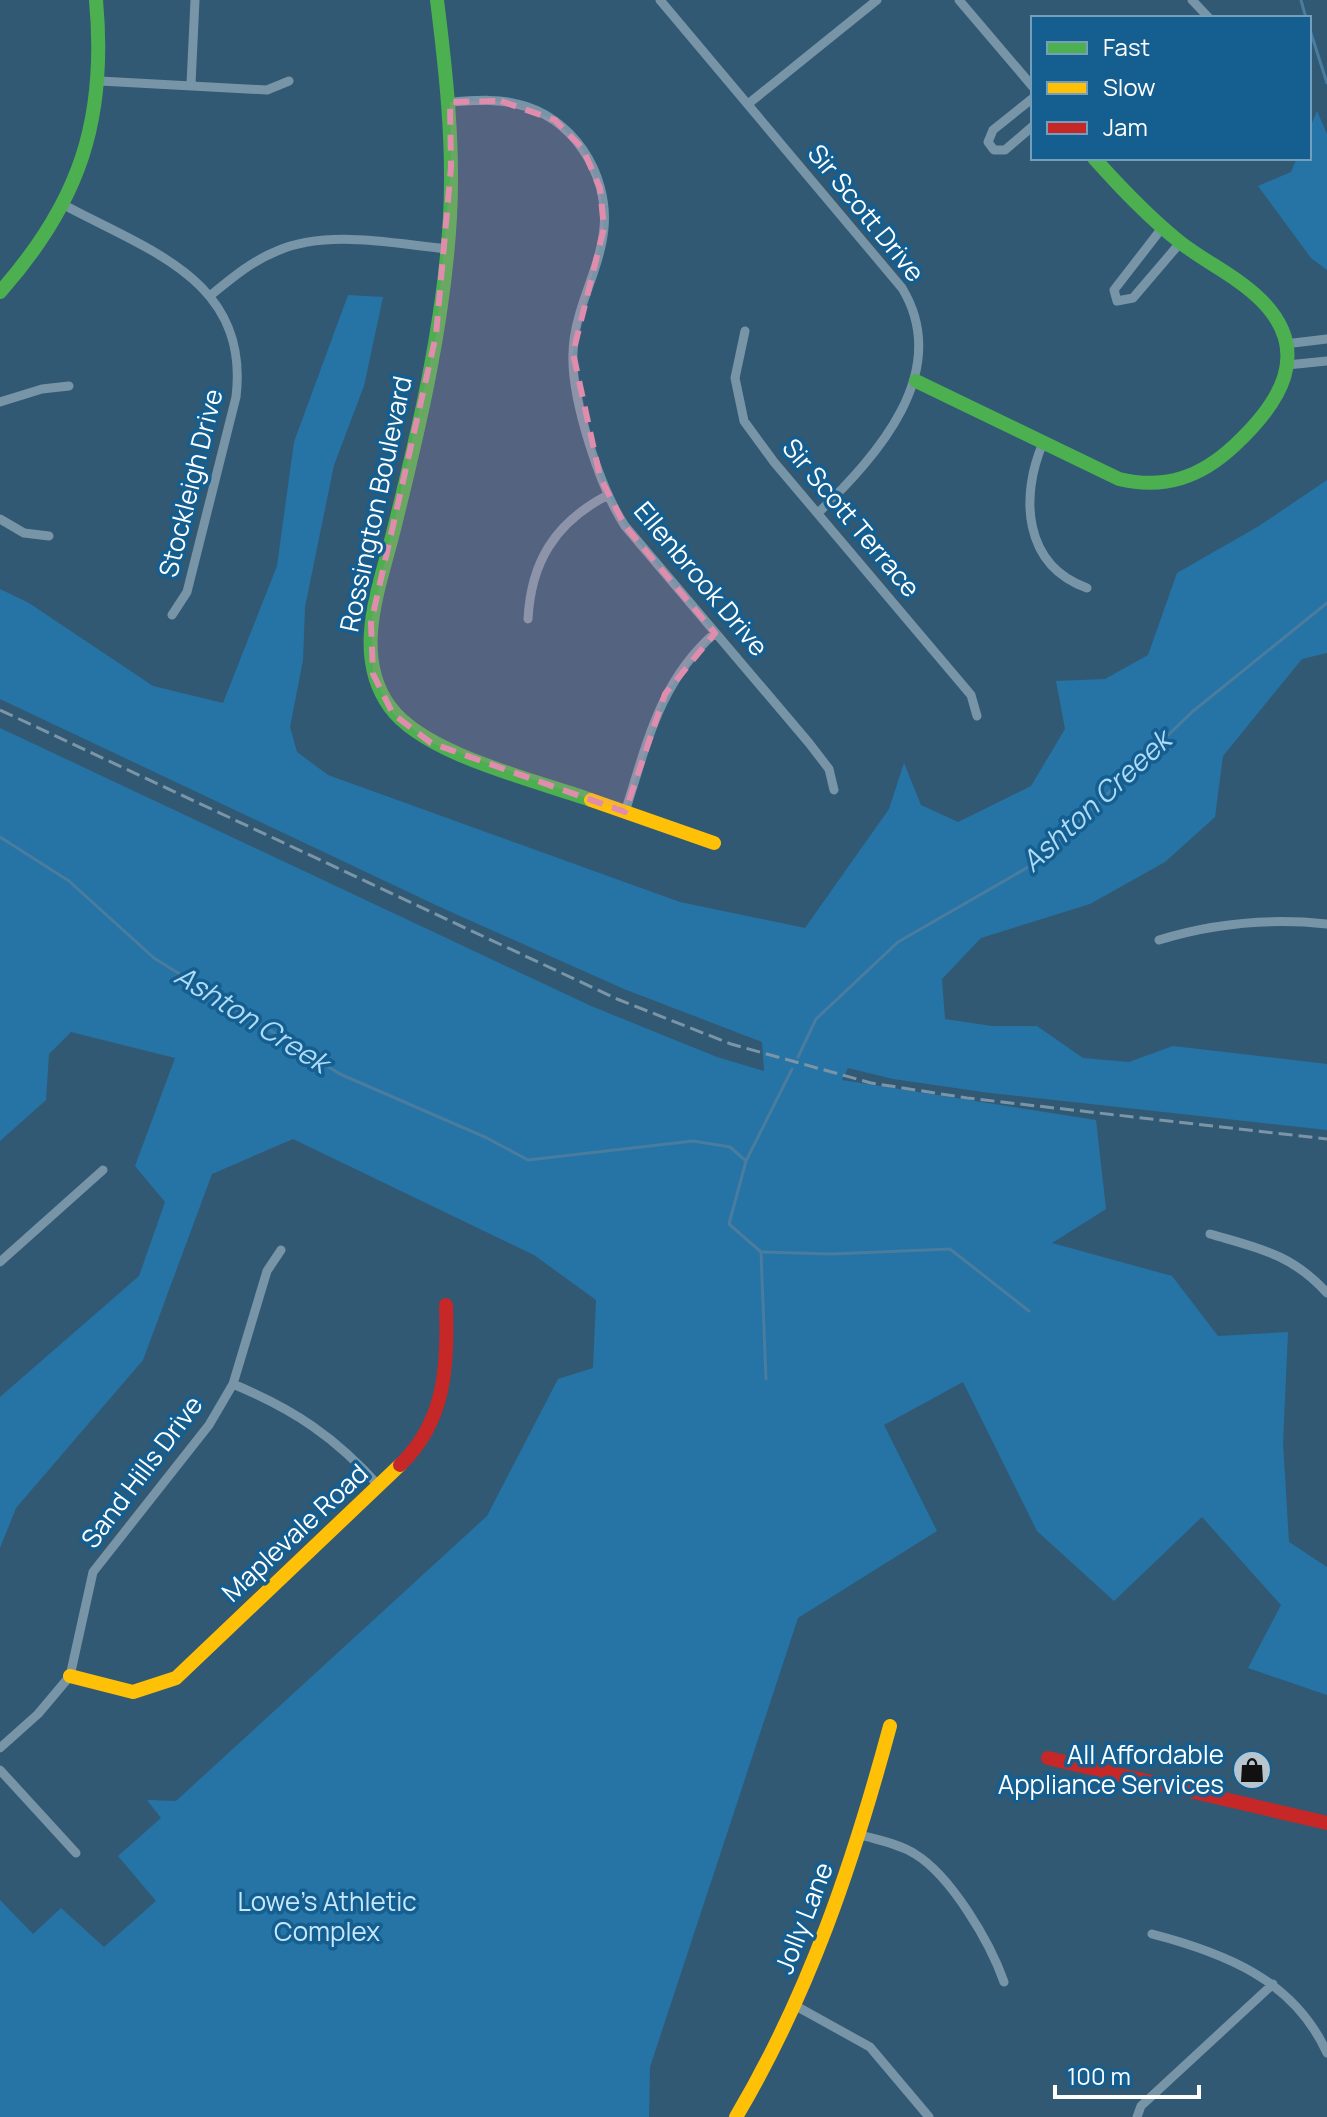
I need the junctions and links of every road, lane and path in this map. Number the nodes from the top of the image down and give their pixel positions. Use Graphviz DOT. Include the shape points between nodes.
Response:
graph roads {
  1 [pos="96,0"];
  2 [pos="195,0"];
  3 [pos="437,0"];
  4 [pos="660,0"];
  5 [pos="877,0"];
  6 [pos="959,0"];
  7 [pos="1192,0"];
  8 [pos="1207,16"];
  9 [pos="100,81"];
  10 [pos="289,81"];
  11 [pos="191,84"];
  12 [pos="1031,85"];
  13 [pos="1031,100"];
  14 [pos="450,102"];
  15 [pos="748,104"];
  16 [pos="1031,128"];
  17 [pos="1096,160"];
  18 [pos="66,206"];
  19 [pos="1162,228"];
  20 [pos="1180,243"];
  21 [pos="448,249"];
  22 [pos="0,292"];
  23 [pos="211,295"];
  24 [pos="745,331"];
  25 [pos="1327,339"];
  26 [pos="1285,344"];
  27 [pos="1327,361"];
  28 [pos="1287,365"];
  29 [pos="916,381"];
  30 [pos="69,386"];
  31 [pos="0,402"];
  32 [pos="1043,443"];
  33 [pos="606,496"];
  34 [pos="818,513"];
  35 [pos="0,519"];
  36 [pos="49,536"];
  37 [pos="1087,588"];
  38 [pos="172,615"];
  39 [pos="528,619"];
  40 [pos="715,633"];
  41 [pos="977,716"];
  42 [pos="834,790"];
  43 [pos="625,812"];
  44 [pos="714,843"];
  45 [pos="1327,924"];
  46 [pos="1159,940"];
  47 [pos="103,1170"];
  48 [pos="1210,1234"];
  49 [pos="281,1250"];
  50 [pos="0,1262"];
  51 [pos="1327,1293"];
  52 [pos="446,1305"];
  53 [pos="233,1384"];
  54 [pos="380,1487"];
  55 [pos="70,1676"];
  56 [pos="890,1726"];
  57 [pos="0,1748"];
  58 [pos="1048,1758"];
  59 [pos="0,1770"];
  60 [pos="1327,1823"];
  61 [pos="861,1835"];
  62 [pos="76,1853"];
  63 [pos="1152,1934"];
  64 [pos="1004,1982"];
  65 [pos="1273,1984"];
  66 [pos="796,2006"];
  67 [pos="1327,2053"];
  68 [pos="736,2117"];
  69 [pos="929,2117"];
  70 [pos="1137,2117"];
  1 -- 9 [label="street"];
  2 -- 11 [label="street"];
  3 -- 14 [label="street, Rossington Boulevard"];
  4 -- 15 [label="street, Sir Scott Drive"];
  5 -- 15 [label="street"];
  6 -- 12 [label="street"];
  7 -- 8 [label="street"];
  9 -- 11 [label="street"];
  9 -- 18 [label="street" via="89,149"];
  10 -- 11 [label="street" via="267,90"];
  13 -- 16 [label="street" via="993,130 988,142 994,150 1005,150"];
  14 -- 21 [label="street, Rossington Boulevard"];
  14 -- 33 [label="street, Ellenbrook Drive" via="501,101 538,111 569,133 593,168 604,228 573,353 576,385"];
  15 -- 29 [label="street, Sir Scott Drive" via="902,288 920,337"];
  17 -- 19 [label="street"];
  18 -- 22 [label="street" via="36,252"];
  18 -- 23 [label="street, Stockleigh Drive" via="172,262"];
  19 -- 20 [label="street"];
  19 -- 20 [label="street" via="1114,290 1117,301 1133,298"];
  20 -- 26 [label="street" via="1259,298"];
  21 -- 23 [label="street" via="332,240 298,244 247,266"];
  21 -- 43 [label="street, Rossington Boulevard" via="428,379 371,623 370,661 377,689 404,725 431,743"];
  23 -- 38 [label="street, Stockleigh Drive" via="233,339 239,377 187,592"];
  24 -- 34 [label="street, Sir Scott Terrace" via="736,362 739,408 758,442"];
  25 -- 26 [label="street"];
  26 -- 28 [label="street"];
  27 -- 28 [label="street"];
  28 -- 32 [label="street" via="1277,401 1253,429 1210,466 1172,484 1125,481"];
  29 -- 32 [label="street"];
  29 -- 34 [label="street, Sir Scott Drive" via="870,455"];
  30 -- 31 [label="street"];
  32 -- 37 [label="street" via="1028,492 1030,522 1052,563 1066,578"];
  33 -- 39 [label="street" via="572,517 548,545 533,579"];
  33 -- 40 [label="street, Ellenbrook Drive"];
  34 -- 41 [label="street, Sir Scott Terrace" via="971,695"];
  35 -- 36 [label="street" via="24,533"];
  40 -- 42 [label="street, Ellenbrook Drive" via="829,769"];
  40 -- 43 [label="street" via="687,660 665,694"];
  43 -- 44 [label="street, Rossington Boulevard"];
  45 -- 46 [label="street" via="1288,920 1202,926"];
  47 -- 50 [label="street"];
  48 -- 51 [label="street" via="1281,1254"];
  49 -- 53 [label="street, Sand Hills Drive" via="267,1271"];
  52 -- 54 [label="street, Maplevale Road" via="448,1356 439,1410 417,1449"];
  53 -- 54 [label="street" via="324,1431"];
  53 -- 55 [label="street, Sand Hills Drive" via="209,1425 93,1572"];
  54 -- 55 [label="street, Maplevale Road" via="176,1678 133,1692"];
  55 -- 57 [label="street, Sand Hills Drive"];
  56 -- 61 [label="street, Jolly Lane"];
  58 -- 60 [label="street"];
  59 -- 62 [label="street"];
  61 -- 64 [label="street" via="912,1852 934,1867 993,1951"];
  61 -- 66 [label="street, Jolly Lane"];
  63 -- 65 [label="street" via="1244,1965"];
  65 -- 67 [label="street" via="1310,2021"];
  65 -- 70 [label="street" via="1141,2106"];
  66 -- 68 [label="street, Jolly Lane"];
  66 -- 69 [label="street" via="870,2047"];
}
